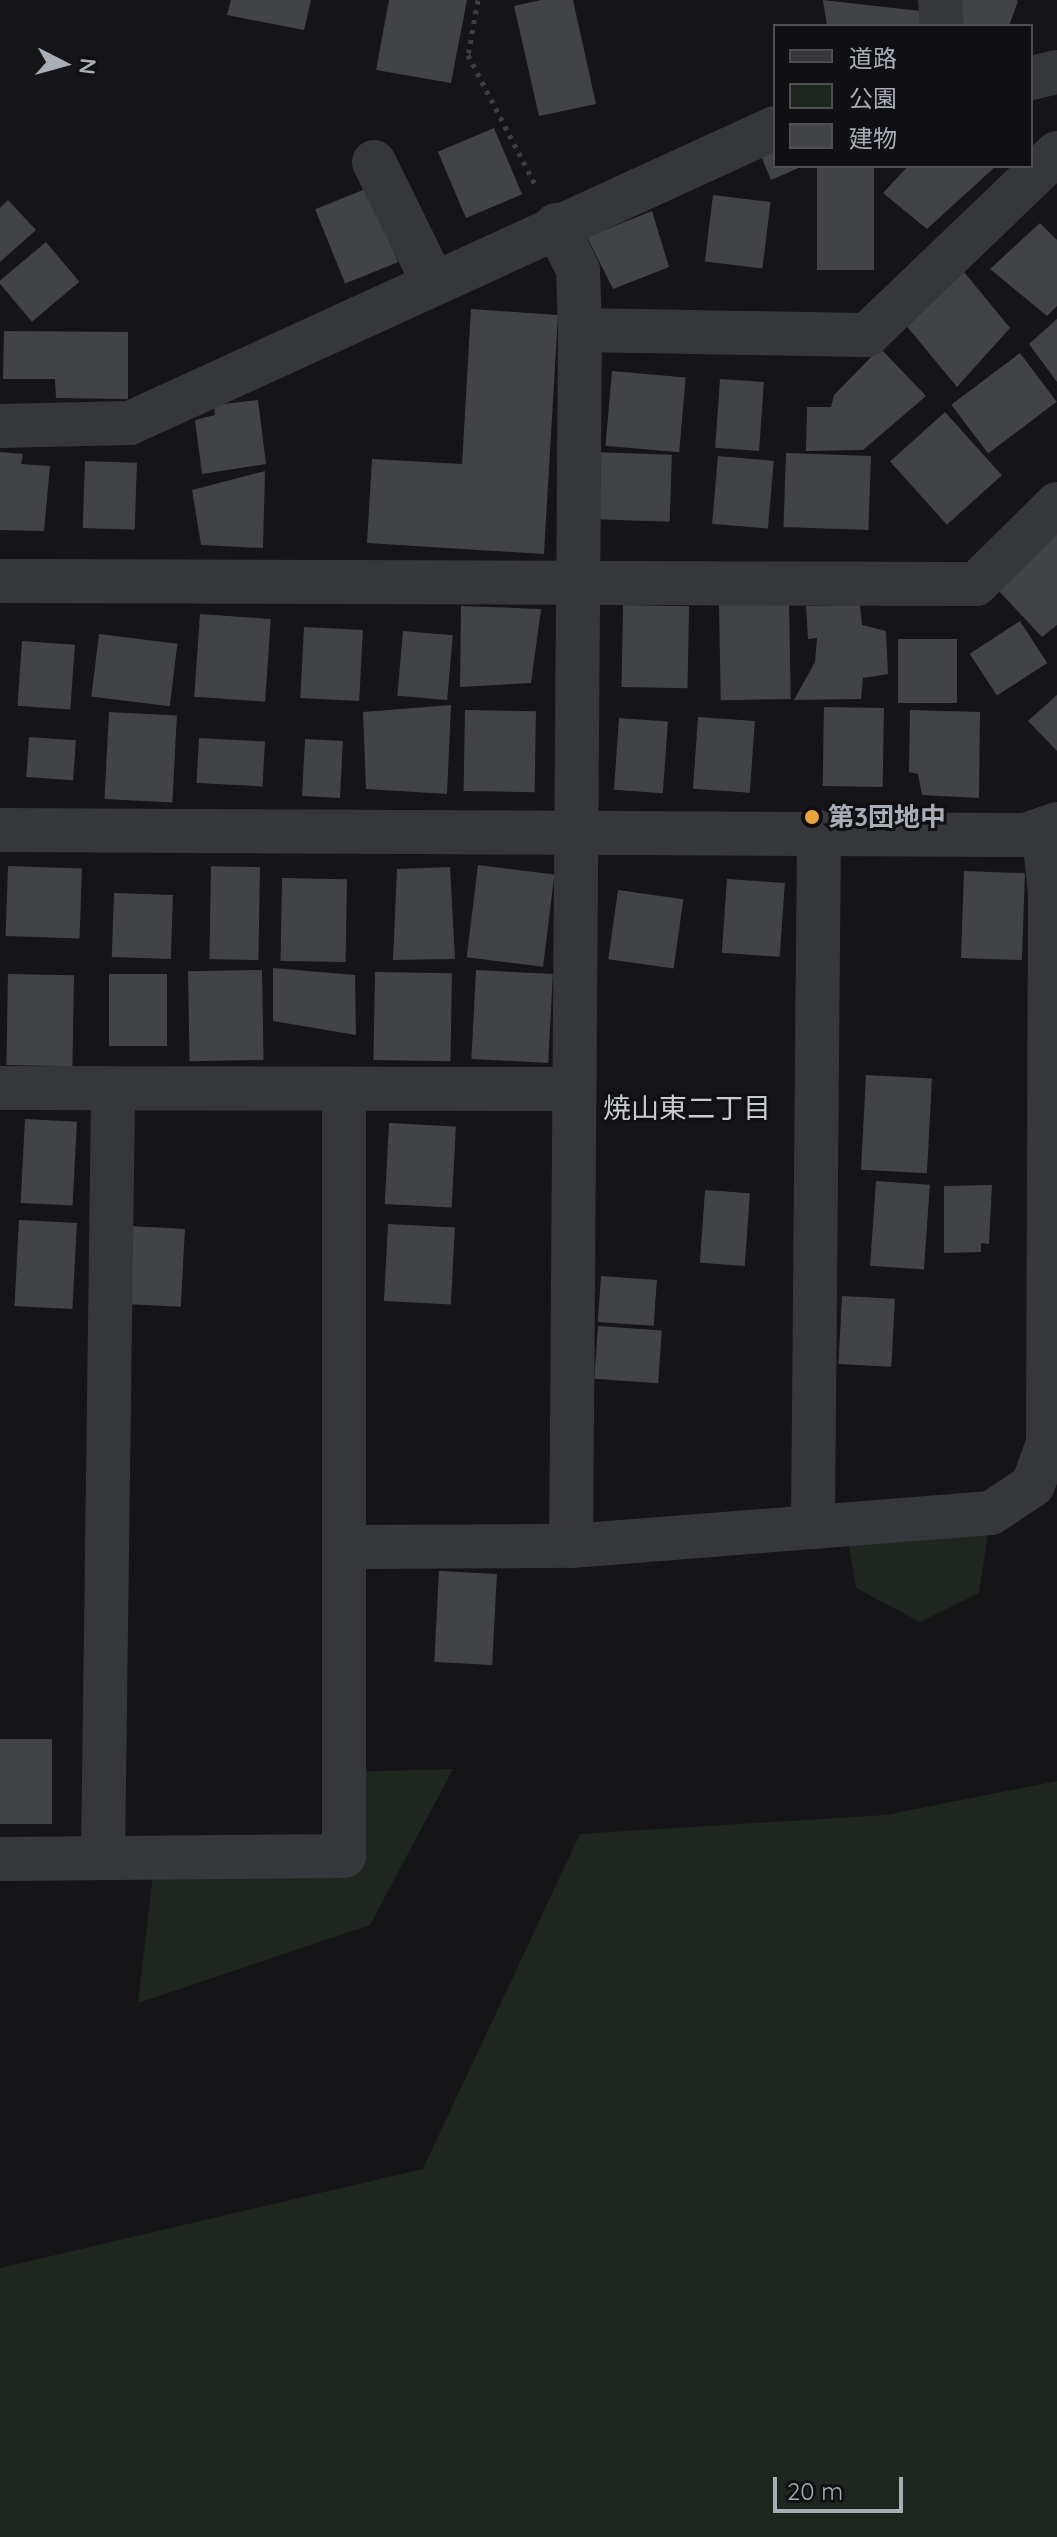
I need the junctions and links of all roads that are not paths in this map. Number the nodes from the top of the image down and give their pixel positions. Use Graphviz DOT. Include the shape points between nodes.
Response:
graph roads {
  1 [pos="940,0"];
  2 [pos="942,24"];
  3 [pos="1057,72"];
  4 [pos="1033,78"];
  5 [pos="773,129"];
  6 [pos="1057,153"];
  7 [pos="374,162"];
  8 [pos="556,225"];
  9 [pos="433,282"];
  10 [pos="580,330"];
  11 [pos="0,426"];
  12 [pos="1057,504"];
  13 [pos="0,581"];
  14 [pos="577,582"];
  15 [pos="1050,826"];
  16 [pos="0,830"];
  17 [pos="574,832"];
  18 [pos="819,832"];
  19 [pos="1053,969"];
  20 [pos="0,1088"];
  21 [pos="113,1089"];
  22 [pos="344,1089"];
  23 [pos="573,1089"];
  24 [pos="1053,1314"];
  25 [pos="813,1527"];
  26 [pos="571,1546"];
  27 [pos="344,1547"];
  28 [pos="103,1858"];
  29 [pos="0,1859"];
  1 -- 2 [label="street"];
  3 -- 4 [label="street"];
  5 -- 8 [label="street"];
  6 -- 10 [label="street" via="867,335"];
  7 -- 9 [label="street"];
  8 -- 9 [label="street"];
  8 -- 10 [label="street" via="578,270"];
  9 -- 11 [label="street" via="130,423"];
  10 -- 14 [label="street"];
  12 -- 14 [label="street" via="976,584"];
  13 -- 14 [label="street"];
  14 -- 17 [label="street"];
  15 -- 18 [label="street" via="1025,835"];
  15 -- 19 [label="street"];
  16 -- 17 [label="street"];
  17 -- 18 [label="street"];
  17 -- 23 [label="street"];
  18 -- 25 [label="street"];
  19 -- 24 [label="street"];
  20 -- 21 [label="street"];
  21 -- 22 [label="street"];
  21 -- 28 [label="street"];
  22 -- 23 [label="street"];
  22 -- 27 [label="street"];
  23 -- 26 [label="street"];
  24 -- 25 [label="street" via="1048,1443 1033,1485 991,1513"];
  25 -- 26 [label="street"];
  26 -- 27 [label="street"];
  27 -- 28 [label="street" via="344,1856"];
  28 -- 29 [label="street"];
}
